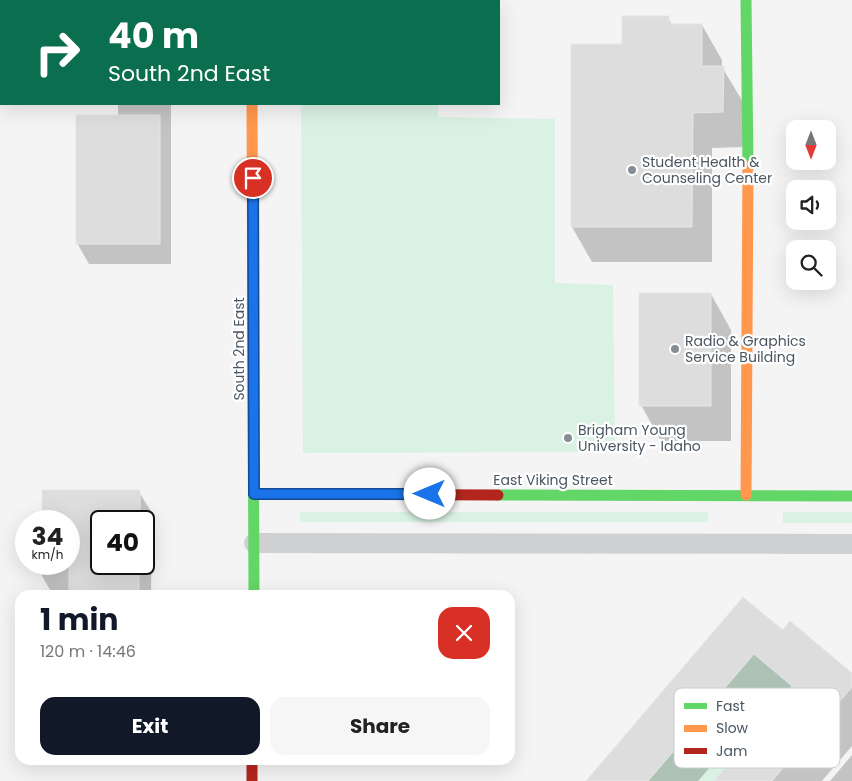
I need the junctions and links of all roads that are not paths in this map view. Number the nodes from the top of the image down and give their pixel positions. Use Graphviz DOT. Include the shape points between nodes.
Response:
graph roads {
  1 [pos="746,0"];
  2 [pos="252,105"];
  3 [pos="254,494"];
  4 [pos="746,495"];
  5 [pos="852,496"];
  6 [pos="254,543"];
  7 [pos="852,544"];
  8 [pos="254,590"];
  9 [pos="252,765"];
  10 [pos="252,781"];
  1 -- 4 [label="street"];
  2 -- 3 [label="street, South 2nd East"];
  3 -- 4 [label="street, East Viking Street"];
  3 -- 6 [label="street, South 2nd East"];
  4 -- 5 [label="street, East Viking Street"];
  6 -- 7 [label="street"];
  6 -- 8 [label="street, South 2nd East"];
  9 -- 10 [label="street"];
}
